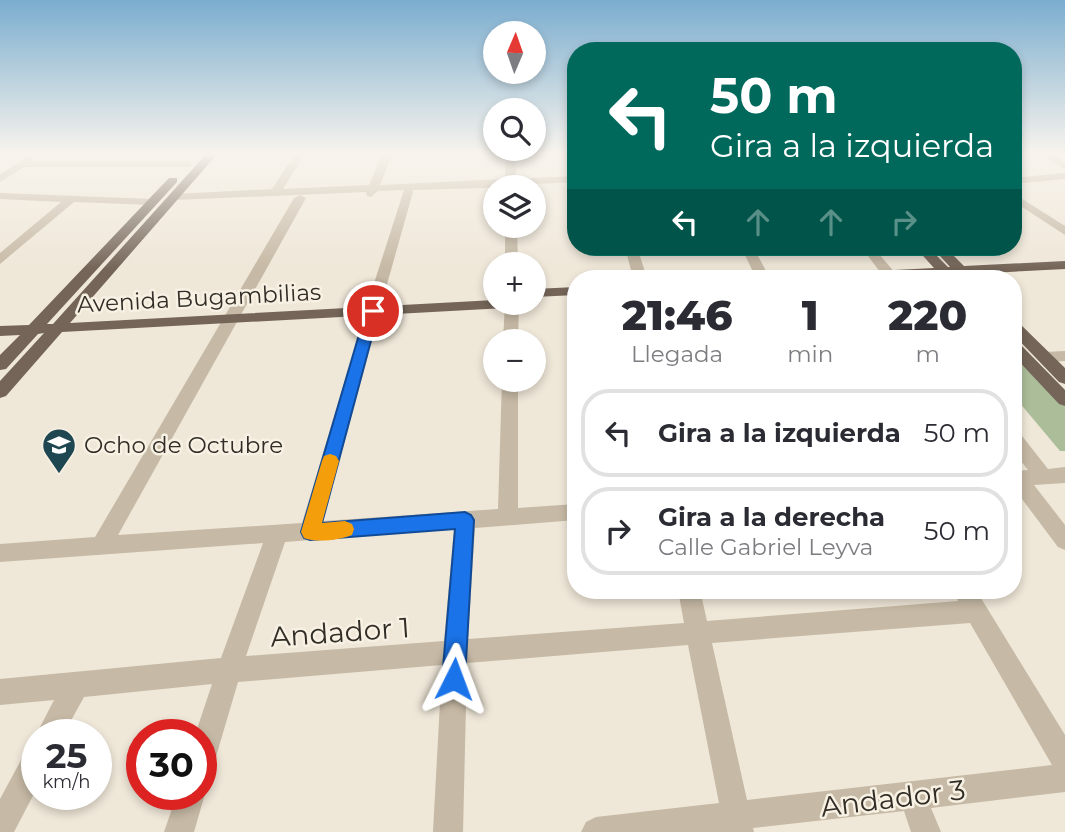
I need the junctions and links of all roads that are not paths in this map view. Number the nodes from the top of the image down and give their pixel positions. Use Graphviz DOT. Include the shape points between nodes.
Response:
graph roads {
  1 [pos="164,191"];
  2 [pos="183,191"];
  3 [pos="372,191"];
  4 [pos="377,191"];
  5 [pos="434,191"];
  6 [pos="1024,191"];
  7 [pos="276,192"];
  8 [pos="408,192"];
  9 [pos="0,196"];
  10 [pos="178,197"];
  11 [pos="300,198"];
  12 [pos="69,201"];
  13 [pos="153,202"];
  14 [pos="1022,202"];
  15 [pos="1049,209"];
  16 [pos="1035,210"];
  17 [pos="1022,211"];
  18 [pos="1065,219"];
  19 [pos="1065,231"];
  20 [pos="874,256"];
  21 [pos="932,256"];
  22 [pos="0,260"];
  23 [pos="1065,265"];
  24 [pos="886,270"];
  25 [pos="950,270"];
  26 [pos="1010,270"];
  27 [pos="1065,274"];
  28 [pos="1022,276"];
  29 [pos="567,291"];
  30 [pos="546,292"];
  31 [pos="483,296"];
  32 [pos="567,300"];
  33 [pos="546,301"];
  34 [pos="483,304"];
  35 [pos="374,306"];
  36 [pos="233,314"];
  37 [pos="0,321"];
  38 [pos="62,323"];
  39 [pos="38,324"];
  40 [pos="0,331"];
  41 [pos="1022,334"];
  42 [pos="1022,355"];
  43 [pos="1065,356"];
  44 [pos="1045,357"];
  45 [pos="0,365"];
  46 [pos="1065,378"];
  47 [pos="0,392"];
  48 [pos="510,392"];
  49 [pos="1065,400"];
  50 [pos="1022,448"];
  51 [pos="1065,475"];
  52 [pos="1044,477"];
  53 [pos="1022,479"];
  54 [pos="1022,487"];
  55 [pos="567,513"];
  56 [pos="508,517"];
  57 [pos="465,520"];
  58 [pos="310,532"];
  59 [pos="277,534"];
  60 [pos="1065,541"];
  61 [pos="102,546"];
  62 [pos="0,553"];
  63 [pos="691,599"];
  64 [pos="971,600"];
  65 [pos="699,632"];
  66 [pos="455,653"];
  67 [pos="229,670"];
  68 [pos="76,685"];
  69 [pos="0,692"];
  70 [pos="58,719"];
  71 [pos="214,719"];
  72 [pos="1065,761"];
  73 [pos="1065,778"];
  74 [pos="21,789"];
  75 [pos="912,796"];
  76 [pos="186,810"];
  77 [pos="738,825"];
  78 [pos="0,828"];
  79 [pos="179,832"];
  80 [pos="448,832"];
  81 [pos="596,832"];
  82 [pos="926,832"];
  1 -- 13 [label="main road"];
  2 -- 10 [label="main road"];
  3 -- 4 [label="street"];
  3 -- 7 [label="street"];
  3 -- 8 [label="street"];
  3 -- 11 [label="street"];
  5 -- 8 [label="street"];
  6 -- 15 [label="street"];
  7 -- 10 [label="street"];
  8 -- 35 [label="street"];
  9 -- 12 [label="street"];
  10 -- 11 [label="street" via="200,201"];
  10 -- 38 [label="main road"];
  11 -- 36 [label="street"];
  12 -- 13 [label="street"];
  12 -- 22 [label="street"];
  13 -- 39 [label="main road"];
  14 -- 16 [label="street"];
  15 -- 16 [label="street"];
  15 -- 18 [label="street"];
  16 -- 17 [label="street"];
  16 -- 19 [label="street"];
  20 -- 24 [label="street"];
  21 -- 25 [label="main road"];
  23 -- 26 [label="main road"];
  27 -- 28 [label="main road"];
  29 -- 30 [label="main road"];
  31 -- 35 [label="main road, Avenida Bugambilias"];
  32 -- 33 [label="main road"];
  34 -- 35 [label="main road, Avenida Bugambilias"];
  35 -- 36 [label="main road, Avenida Bugambilias"];
  35 -- 58 [label="street"];
  36 -- 38 [label="main road, Avenida Bugambilias"];
  36 -- 61 [label="street"];
  37 -- 39 [label="main road, Avenida Bugambilias"];
  38 -- 39 [label="main road, Avenida Bugambilias"];
  38 -- 47 [label="main road"];
  39 -- 40 [label="main road, Avenida Bugambilias"];
  39 -- 45 [label="main road"];
  41 -- 44 [label="main road"];
  42 -- 49 [label="main road"];
  43 -- 44 [label="street"];
  44 -- 46 [label="main road"];
  48 -- 56 [label="street"];
  50 -- 52 [label="street"];
  51 -- 52 [label="street"];
  52 -- 53 [label="street"];
  54 -- 60 [label="street"];
  55 -- 56 [label="street"];
  56 -- 57 [label="street"];
  57 -- 58 [label="street"];
  57 -- 66 [label="street"];
  58 -- 59 [label="street"];
  59 -- 61 [label="street"];
  59 -- 67 [label="street"];
  61 -- 62 [label="street"];
  63 -- 65 [label="street"];
  64 -- 65 [label="street, Andador 1"];
  64 -- 72 [label="street"];
  65 -- 66 [label="street, Andador 1"];
  65 -- 77 [label="street"];
  66 -- 67 [label="street, Andador 1"];
  66 -- 80 [label="street"];
  67 -- 68 [label="street, Andador 1"];
  67 -- 71 [label="street"];
  68 -- 69 [label="street, Andador 1"];
  68 -- 70 [label="street"];
  73 -- 75 [label="street, Andador 3"];
  74 -- 78 [label="street"];
  75 -- 77 [label="street, Andador 3"];
  75 -- 82 [label="street"];
  76 -- 79 [label="street"];
  77 -- 81 [label="street, Andador 3"];
}
